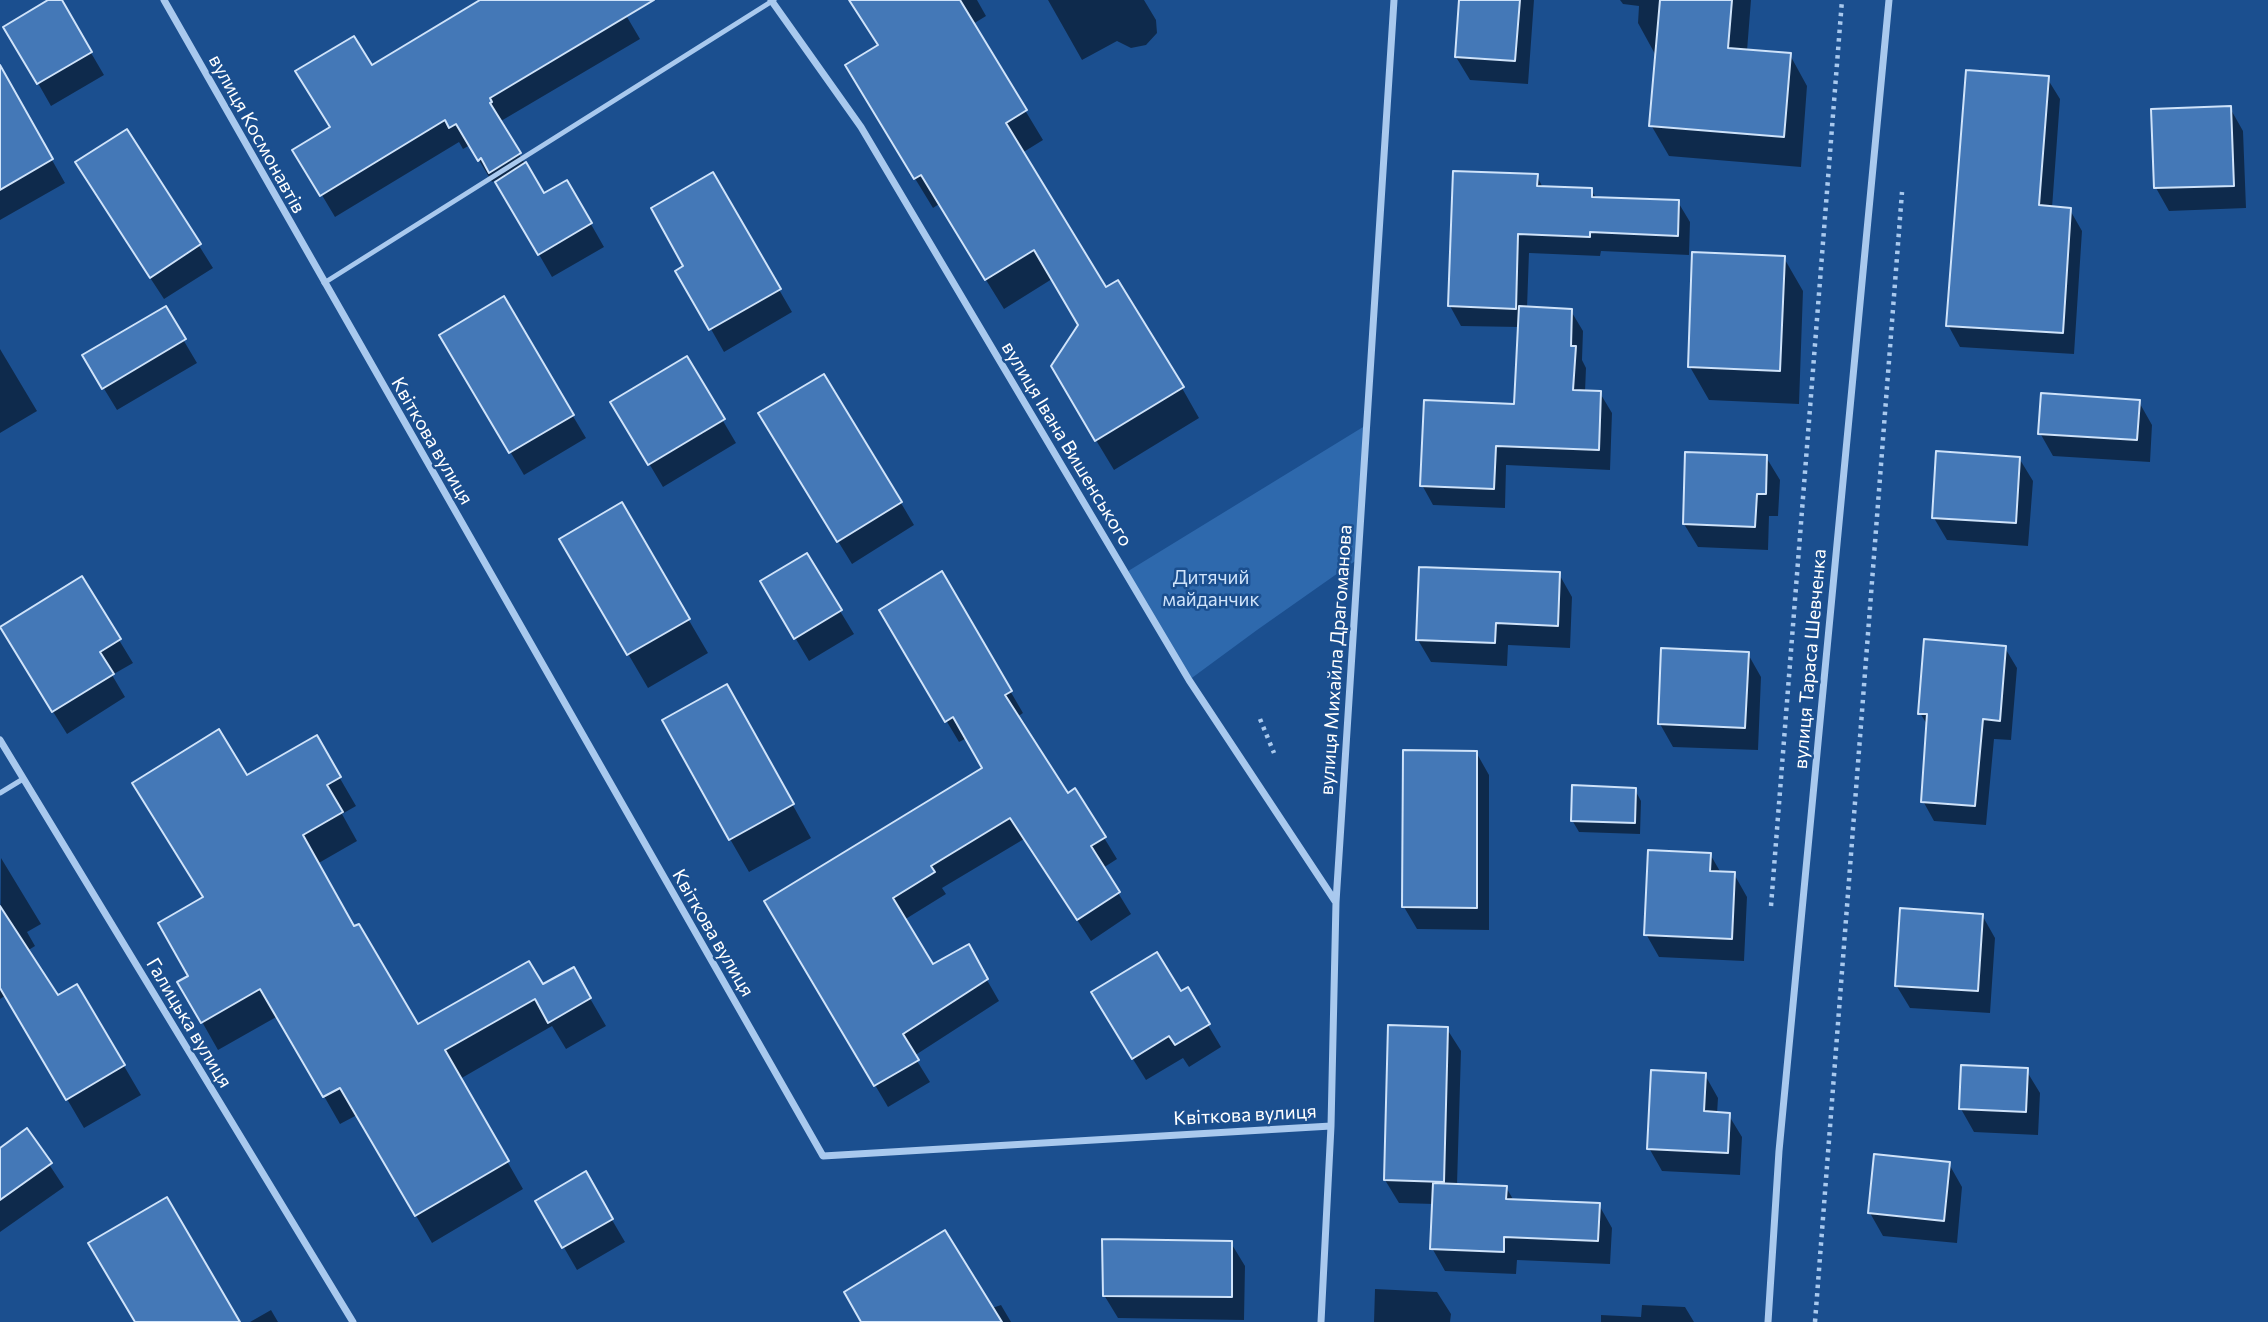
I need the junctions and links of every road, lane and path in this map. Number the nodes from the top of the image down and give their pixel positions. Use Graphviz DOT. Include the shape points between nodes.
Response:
graph roads {
  1 [pos="164,0"];
  2 [pos="773,0"];
  3 [pos="1394,0"];
  4 [pos="1842,0"];
  5 [pos="1889,0"];
  6 [pos="1903,181"];
  7 [pos="324,283"];
  8 [pos="0,740"];
  9 [pos="23,779"];
  10 [pos="0,793"];
  11 [pos="1336,902"];
  12 [pos="1770,918"];
  13 [pos="1331,1126"];
  14 [pos="352,1322"];
  15 [pos="1321,1322"];
  16 [pos="1768,1322"];
  17 [pos="1815,1322"];
  1 -- 7 [label="street, вулиця Космонавтів"];
  2 -- 7 [label="lane"];
  2 -- 11 [label="street, вулиця Івана Вишенського" via="861,127 1189,680"];
  3 -- 11 [label="street, вулиця Михайла Драгоманова"];
  4 -- 12 [label="path"];
  5 -- 16 [label="street, вулиця Тараса Шевченка" via="1779,1151"];
  6 -- 17 [label="path"];
  7 -- 13 [label="street, Квіткова вулиця" via="823,1156"];
  8 -- 9 [label="street, Галицька вулиця"];
  9 -- 10 [label="lane"];
  9 -- 14 [label="street, Галицька вулиця"];
  11 -- 13 [label="street, вулиця Михайла Драгоманова"];
  13 -- 15 [label="street, вулиця Михайла Драгоманова"];
}
